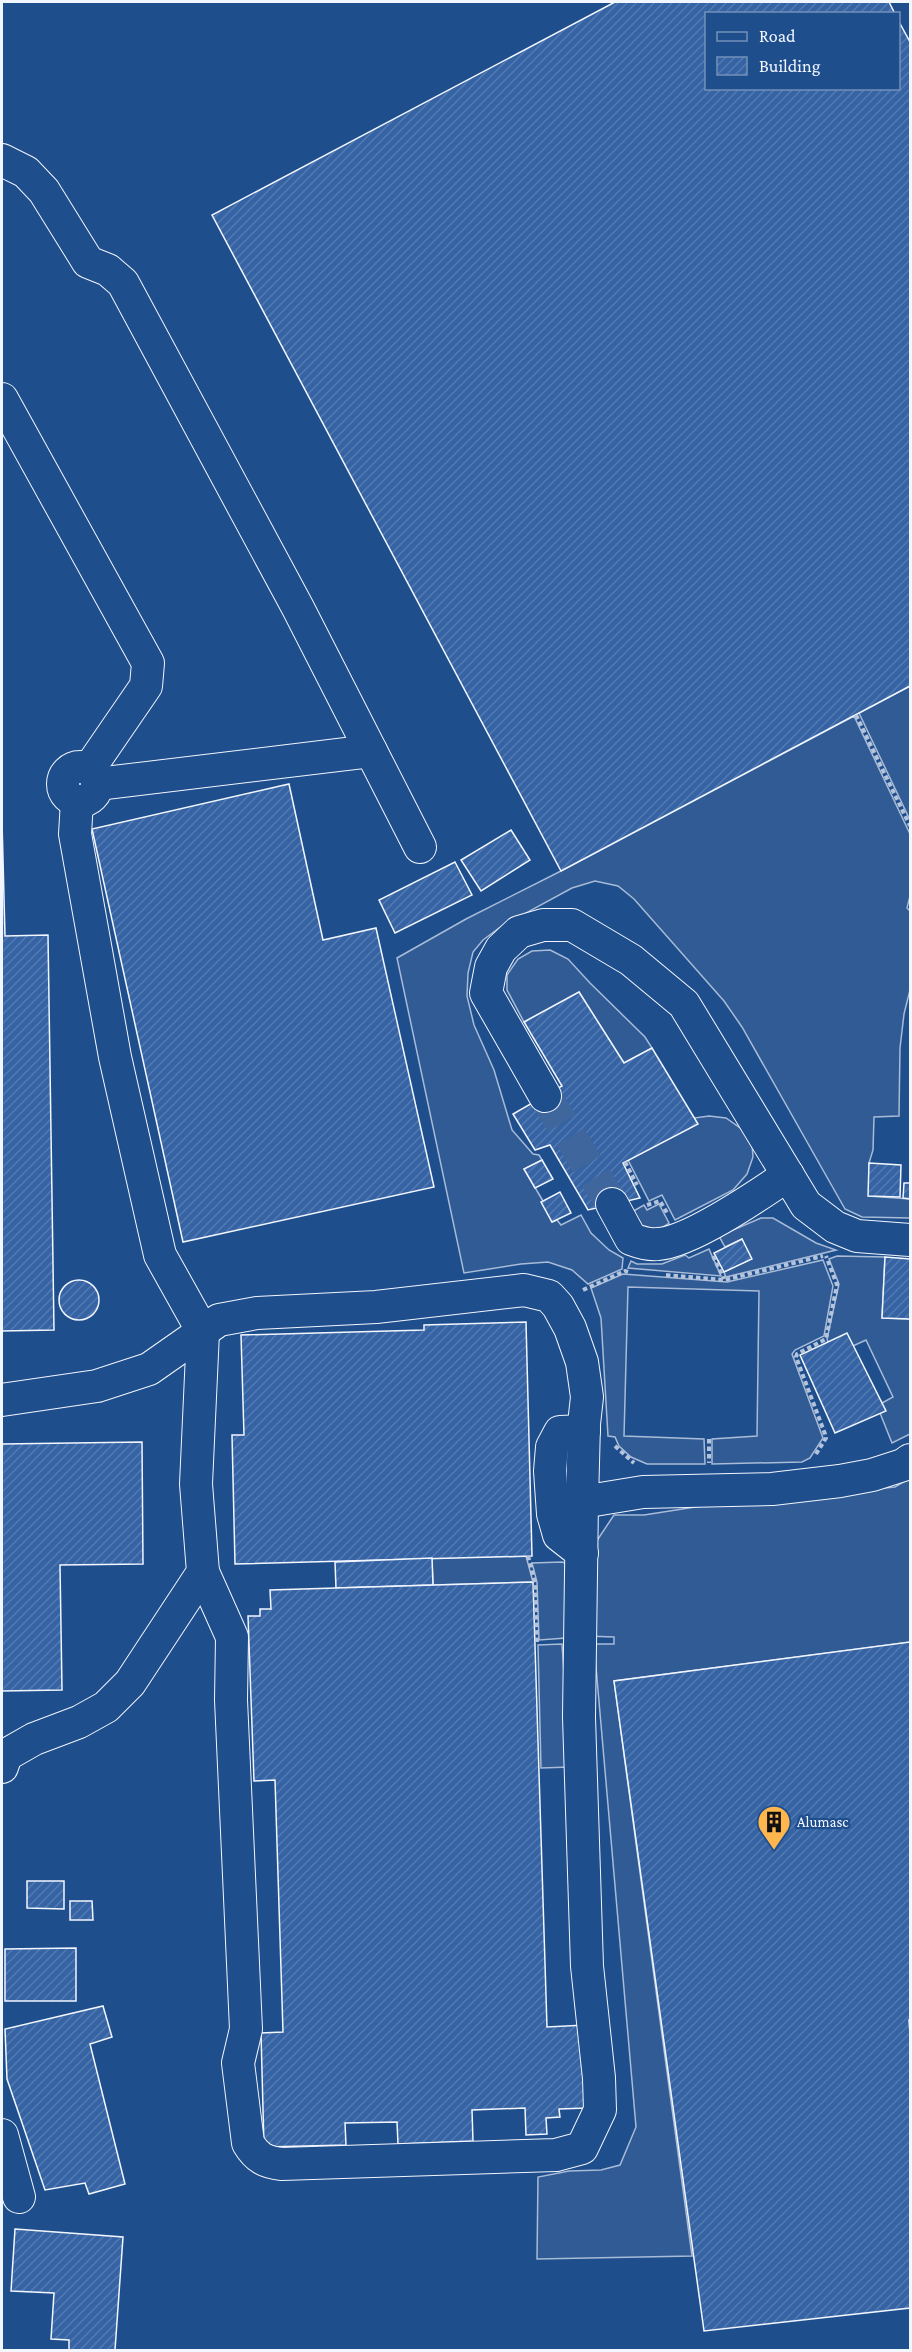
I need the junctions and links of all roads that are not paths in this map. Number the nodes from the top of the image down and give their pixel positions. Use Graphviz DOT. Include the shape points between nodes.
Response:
graph roads {
  1 [pos="2,160"];
  2 [pos="2,399"];
  3 [pos="371,751"];
  4 [pos="88,785"];
  5 [pos="420,847"];
  6 [pos="545,1096"];
  7 [pos="788,1175"];
  8 [pos="612,1204"];
  9 [pos="910,1240"];
  10 [pos="203,1332"];
  11 [pos="2,1400"];
  12 [pos="584,1431"];
  13 [pos="910,1460"];
  14 [pos="582,1502"];
  15 [pos="582,1553"];
  16 [pos="203,1572"];
  17 [pos="2,1767"];
  18 [pos="2,2135"];
  19 [pos="19,2197"];
  1 -- 3 [label="lane" via="26,172 44,191 88,262 108,270 123,283"];
  2 -- 4 [label="lane" via="148,663 146,686"];
  3 -- 4 [label="lane"];
  3 -- 5 [label="lane"];
  4 -- 10 [label="lane" via="75,834 115,1057 160,1255"];
  6 -- 7 [label="lane" via="486,993 491,967 501,949 519,932 572,925 631,960 684,1004"];
  7 -- 8 [label="lane" via="682,1238 658,1245 631,1239"];
  7 -- 9 [label="lane" via="806,1205 835,1227 857,1236"];
  10 -- 11 [label="lane" via="149,1370 97,1386"];
  10 -- 12 [label="lane" via="219,1320 257,1313 376,1307 524,1290 549,1296 570,1328 582,1362 587,1397"];
  10 -- 16 [label="lane" via="196,1484"];
  12 -- 14 [label="lane"];
  12 -- 15 [label="lane" via="560,1432 552,1447 550,1471 553,1514 559,1535"];
  13 -- 14 [label="lane" via="872,1475 828,1482 772,1489 643,1492"];
  14 -- 15 [label="lane"];
  15 -- 16 [label="lane" via="579,1717 587,1942 600,2110 582,2148 556,2155 282,2164 267,2163 248,2143 238,2063 246,2029 231,1700 232,1637"];
  16 -- 17 [label="lane" via="130,1683 106,1707 6,1755"];
  18 -- 19 [label="lane"];
}
